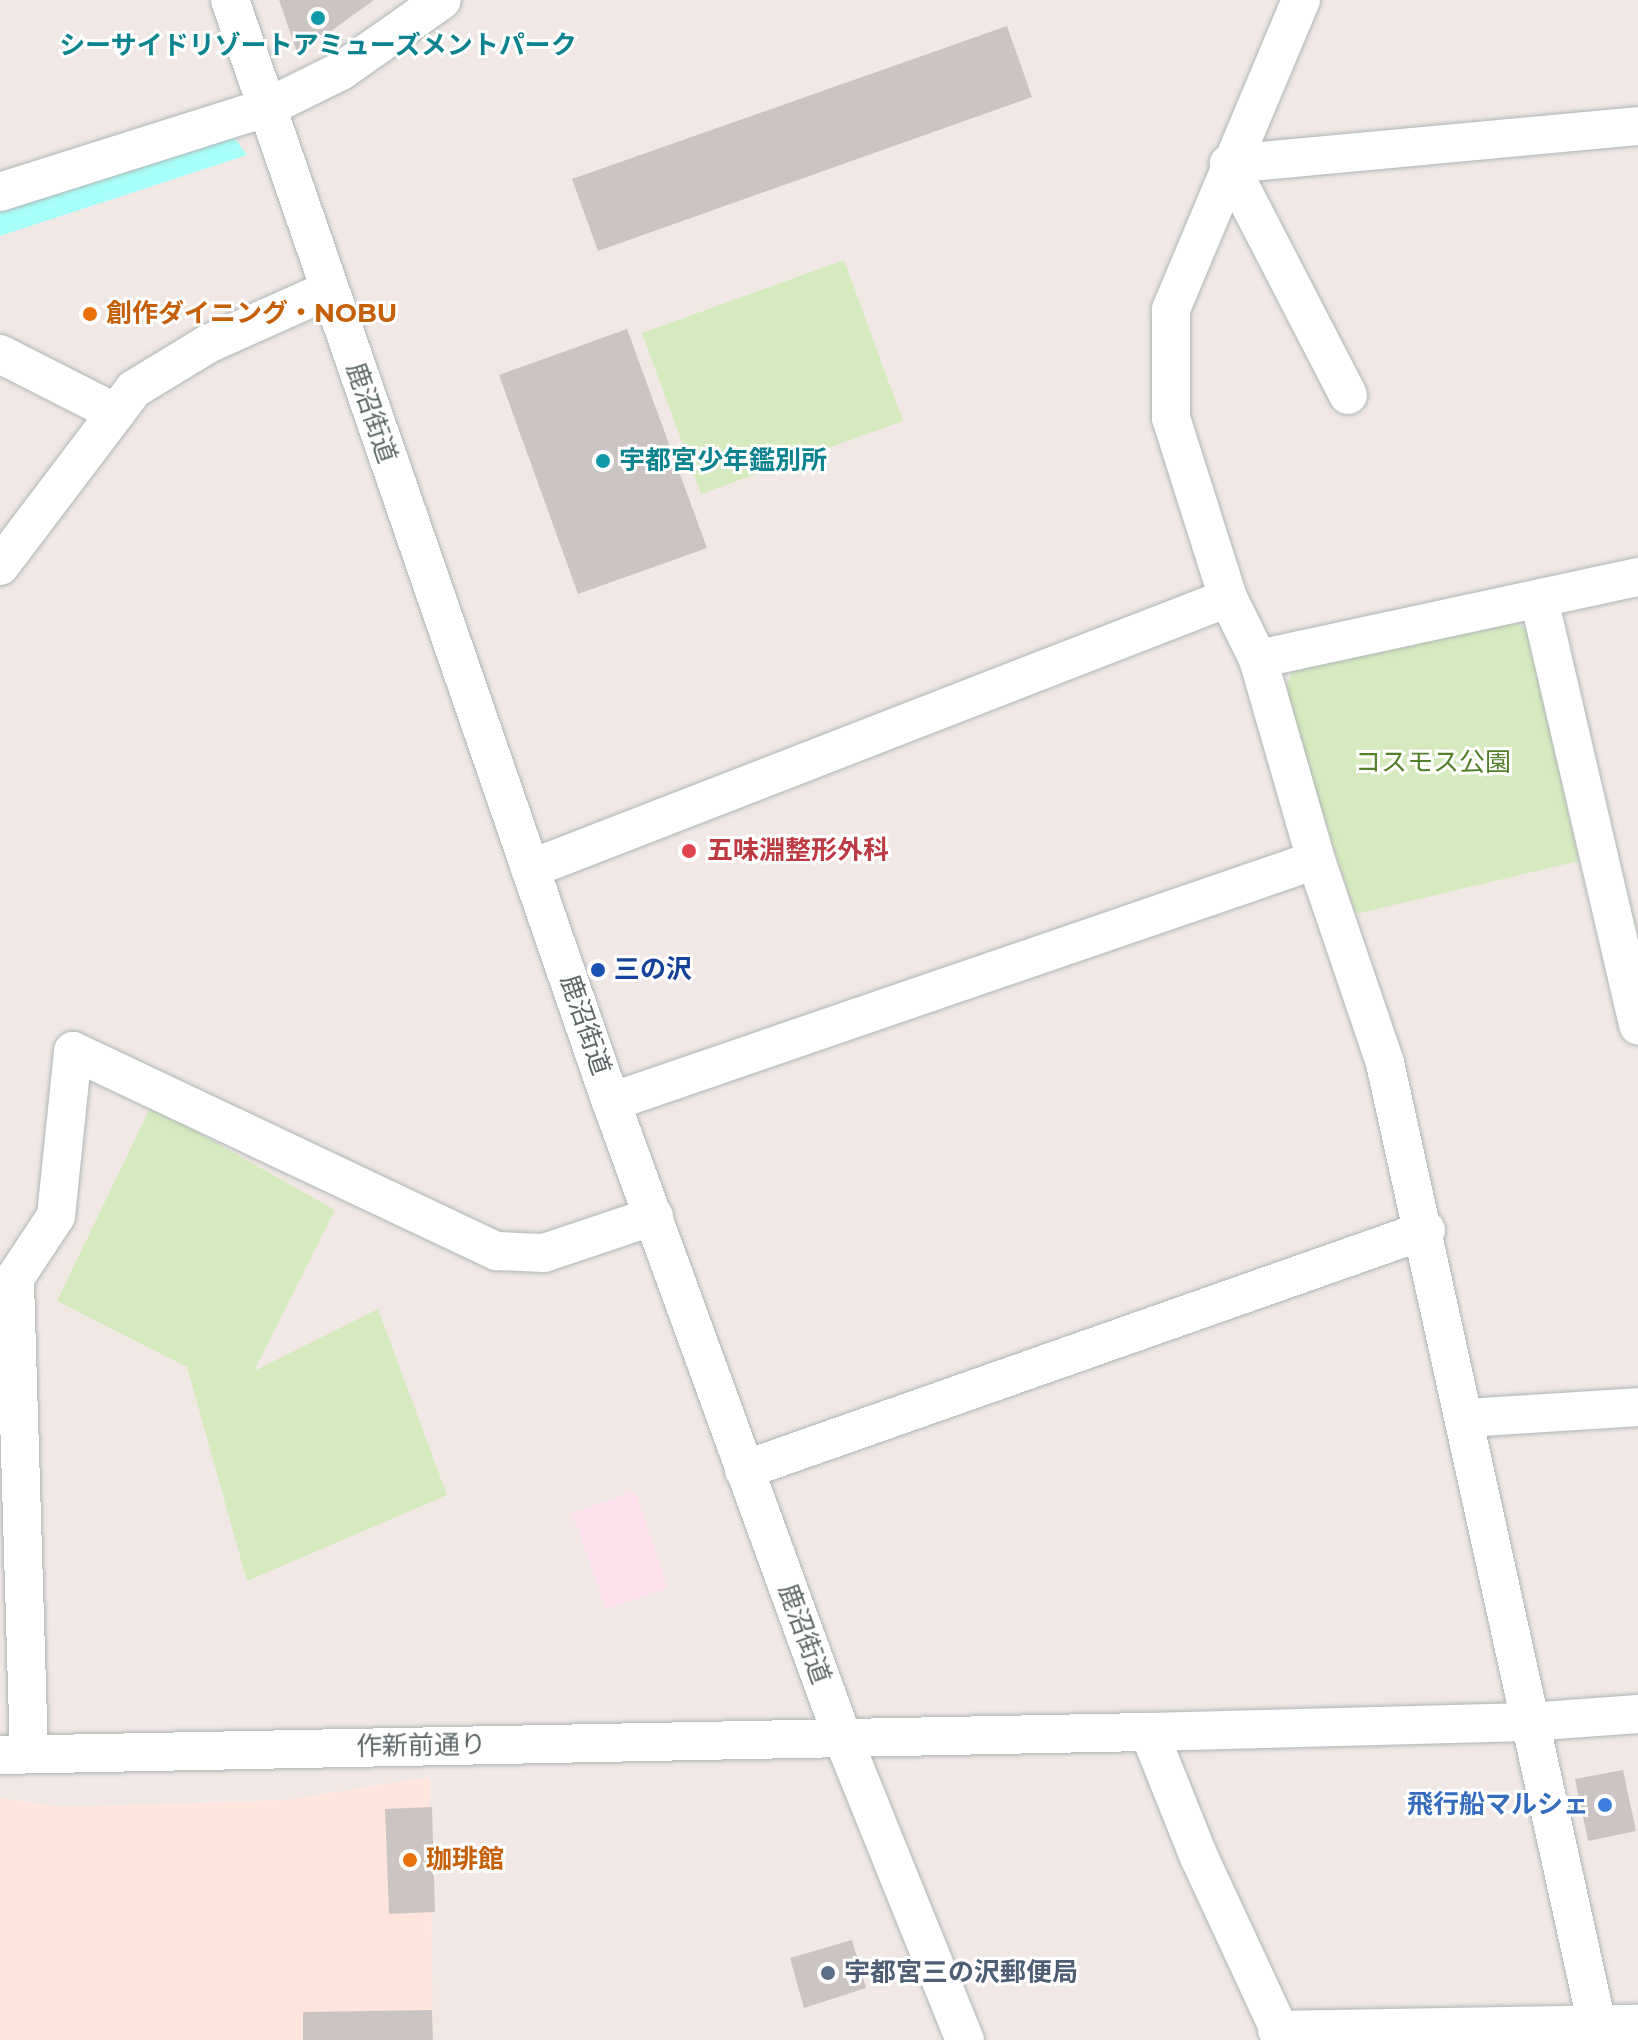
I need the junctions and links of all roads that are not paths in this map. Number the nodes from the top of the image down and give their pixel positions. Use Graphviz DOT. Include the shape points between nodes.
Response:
graph roads {
  1 [pos="230,0"];
  2 [pos="442,0"];
  3 [pos="1301,0"];
  4 [pos="268,107"];
  5 [pos="1638,126"];
  6 [pos="1229,164"];
  7 [pos="0,192"];
  8 [pos="329,290"];
  9 [pos="0,354"];
  10 [pos="1348,395"];
  11 [pos="116,413"];
  12 [pos="0,566"];
  13 [pos="1638,577"];
  14 [pos="1228,598"];
  15 [pos="1539,599"];
  16 [pos="1258,659"];
  17 [pos="1316,860"];
  18 [pos="530,869"];
  19 [pos="1638,1026"];
  20 [pos="611,1102"];
  21 [pos="654,1216"];
  22 [pos="1426,1230"];
  23 [pos="1638,1407"];
  24 [pos="1465,1418"];
  25 [pos="744,1470"];
  26 [pos="1638,1714"];
  27 [pos="1528,1722"];
  28 [pos="1149,1732"];
  29 [pos="842,1736"];
  30 [pos="14,1755"];
  31 [pos="1638,2024"];
  32 [pos="1597,2025"];
  33 [pos="1281,2035"];
  34 [pos="965,2040"];
  1 -- 4 [label="street, 鹿沼街道"];
  2 -- 4 [label="street" via="341,71"];
  3 -- 6 [label="street"];
  4 -- 7 [label="street"];
  4 -- 8 [label="street, 鹿沼街道"];
  5 -- 6 [label="street"];
  6 -- 10 [label="street"];
  6 -- 14 [label="street" via="1171,310 1171,418"];
  8 -- 11 [label="street" via="208,344 134,389"];
  8 -- 18 [label="street, 鹿沼街道"];
  9 -- 11 [label="street"];
  11 -- 12 [label="street"];
  13 -- 15 [label="street"];
  14 -- 16 [label="street"];
  14 -- 18 [label="street"];
  15 -- 16 [label="street"];
  15 -- 19 [label="street"];
  16 -- 17 [label="street"];
  17 -- 20 [label="street"];
  17 -- 22 [label="street" via="1385,1063"];
  18 -- 20 [label="street, 鹿沼街道"];
  20 -- 21 [label="street, 鹿沼街道"];
  21 -- 25 [label="street, 鹿沼街道"];
  21 -- 30 [label="street" via="544,1253 497,1251 73,1051 56,1216 15,1278"];
  22 -- 24 [label="street"];
  22 -- 25 [label="street"];
  23 -- 24 [label="street"];
  24 -- 27 [label="street"];
  25 -- 29 [label="street, 鹿沼街道"];
  26 -- 27 [label="street, 作新前通り"];
  27 -- 28 [label="street, 作新前通り"];
  27 -- 32 [label="street"];
  28 -- 29 [label="street, 作新前通り"];
  28 -- 33 [label="street"];
  29 -- 30 [label="street, 作新前通り"];
  29 -- 34 [label="street, 鹿沼街道"];
  31 -- 32 [label="street"];
  32 -- 33 [label="street"];
}
